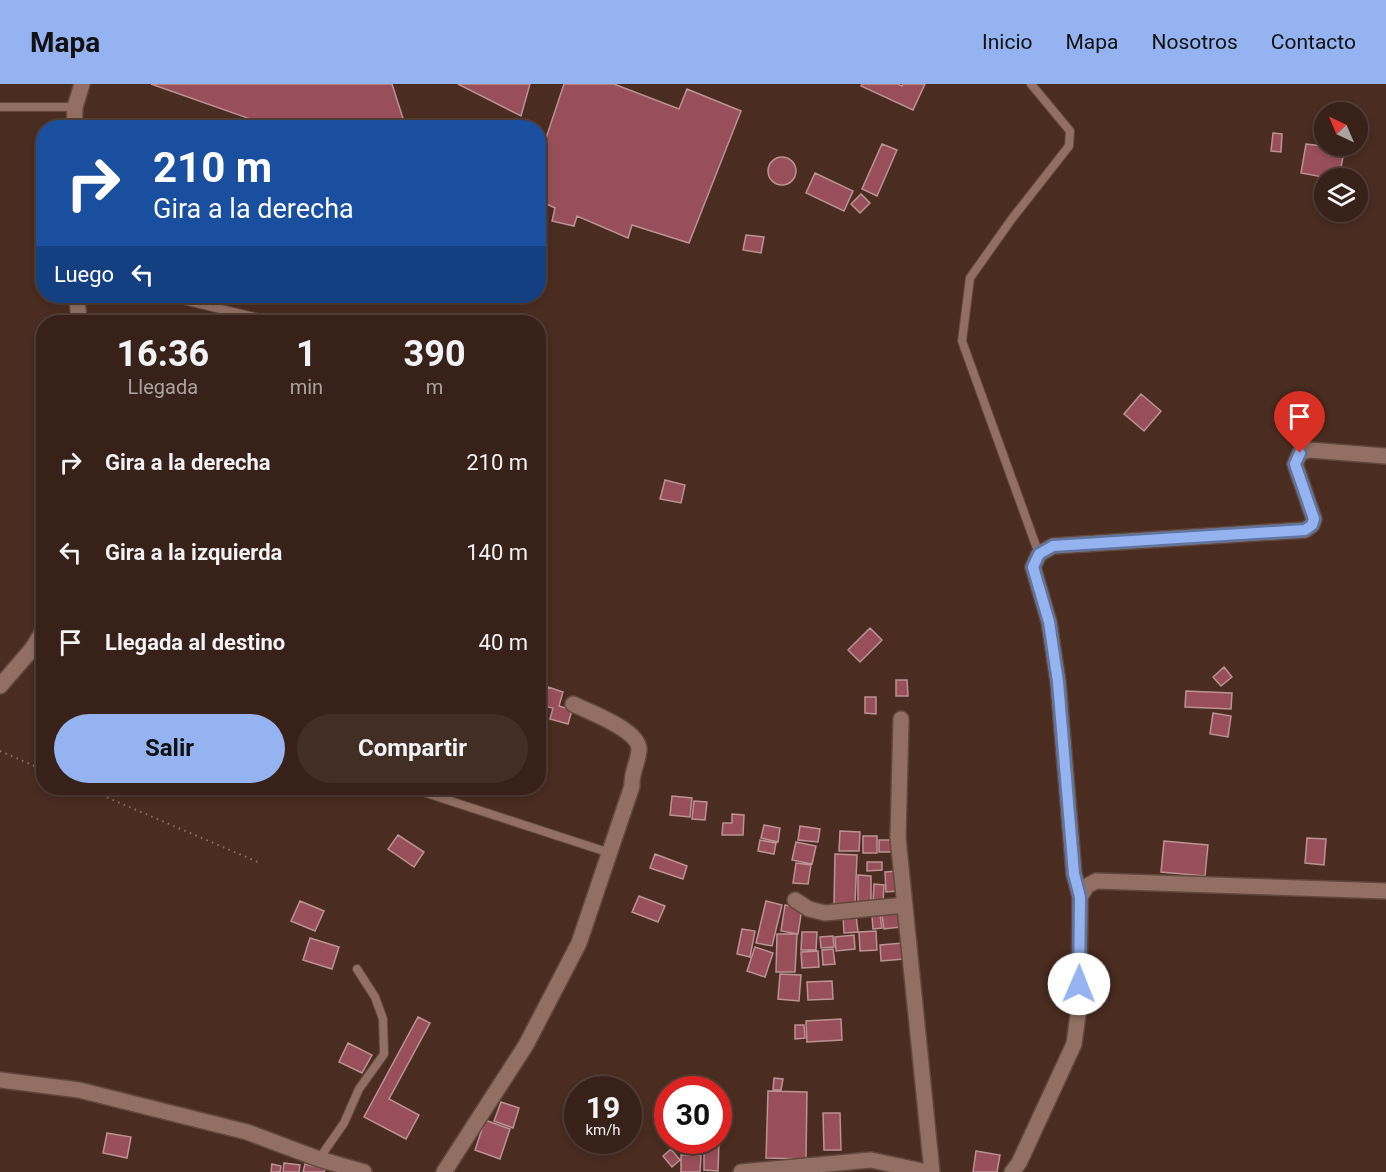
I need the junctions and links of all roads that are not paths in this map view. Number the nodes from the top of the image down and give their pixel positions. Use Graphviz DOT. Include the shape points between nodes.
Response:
graph roads {
  1 [pos="81,84"];
  2 [pos="1031,84"];
  3 [pos="0,107"];
  4 [pos="75,107"];
  5 [pos="74,120"];
  6 [pos="196,303"];
  7 [pos="246,315"];
  8 [pos="1386,456"];
  9 [pos="1039,554"];
  10 [pos="36,642"];
  11 [pos="0,687"];
  12 [pos="573,704"];
  13 [pos="901,719"];
  14 [pos="432,795"];
  15 [pos="610,852"];
  16 [pos="1386,891"];
  17 [pos="1080,897"];
  18 [pos="795,900"];
  19 [pos="905,905"];
  20 [pos="357,969"];
  21 [pos="0,1080"];
  22 [pos="319,1159"];
  23 [pos="364,1172"];
  24 [pos="444,1172"];
  25 [pos="741,1172"];
  26 [pos="927,1172"];
  27 [pos="932,1172"];
  28 [pos="1012,1172"];
  1 -- 4 [label="street"];
  2 -- 9 [label="lane" via="1071,131 1069,146 970,278 962,341"];
  3 -- 4 [label="lane"];
  4 -- 5 [label="street"];
  6 -- 7 [label="lane"];
  8 -- 9 [label="street" via="1309,450 1300,453 1295,464 1314,519 1305,530 1053,546"];
  9 -- 17 [label="street" via="1033,567 1049,622 1058,682 1074,874"];
  10 -- 11 [label="street"];
  12 -- 15 [label="street" via="629,731 638,742 632,786"];
  13 -- 19 [label="street" via="898,838"];
  14 -- 15 [label="lane"];
  15 -- 24 [label="street" via="579,943 563,974 526,1045"];
  16 -- 17 [label="street" via="1096,881"];
  17 -- 28 [label="street" via="1079,1007 1074,1044"];
  18 -- 19 [label="street" via="825,913"];
  19 -- 27 [label="street"];
  20 -- 22 [label="lane" via="375,997 383,1019 384,1054"];
  21 -- 22 [label="street" via="79,1090 247,1132"];
  22 -- 23 [label="street"];
  25 -- 26 [label="street" via="871,1160"];
}
